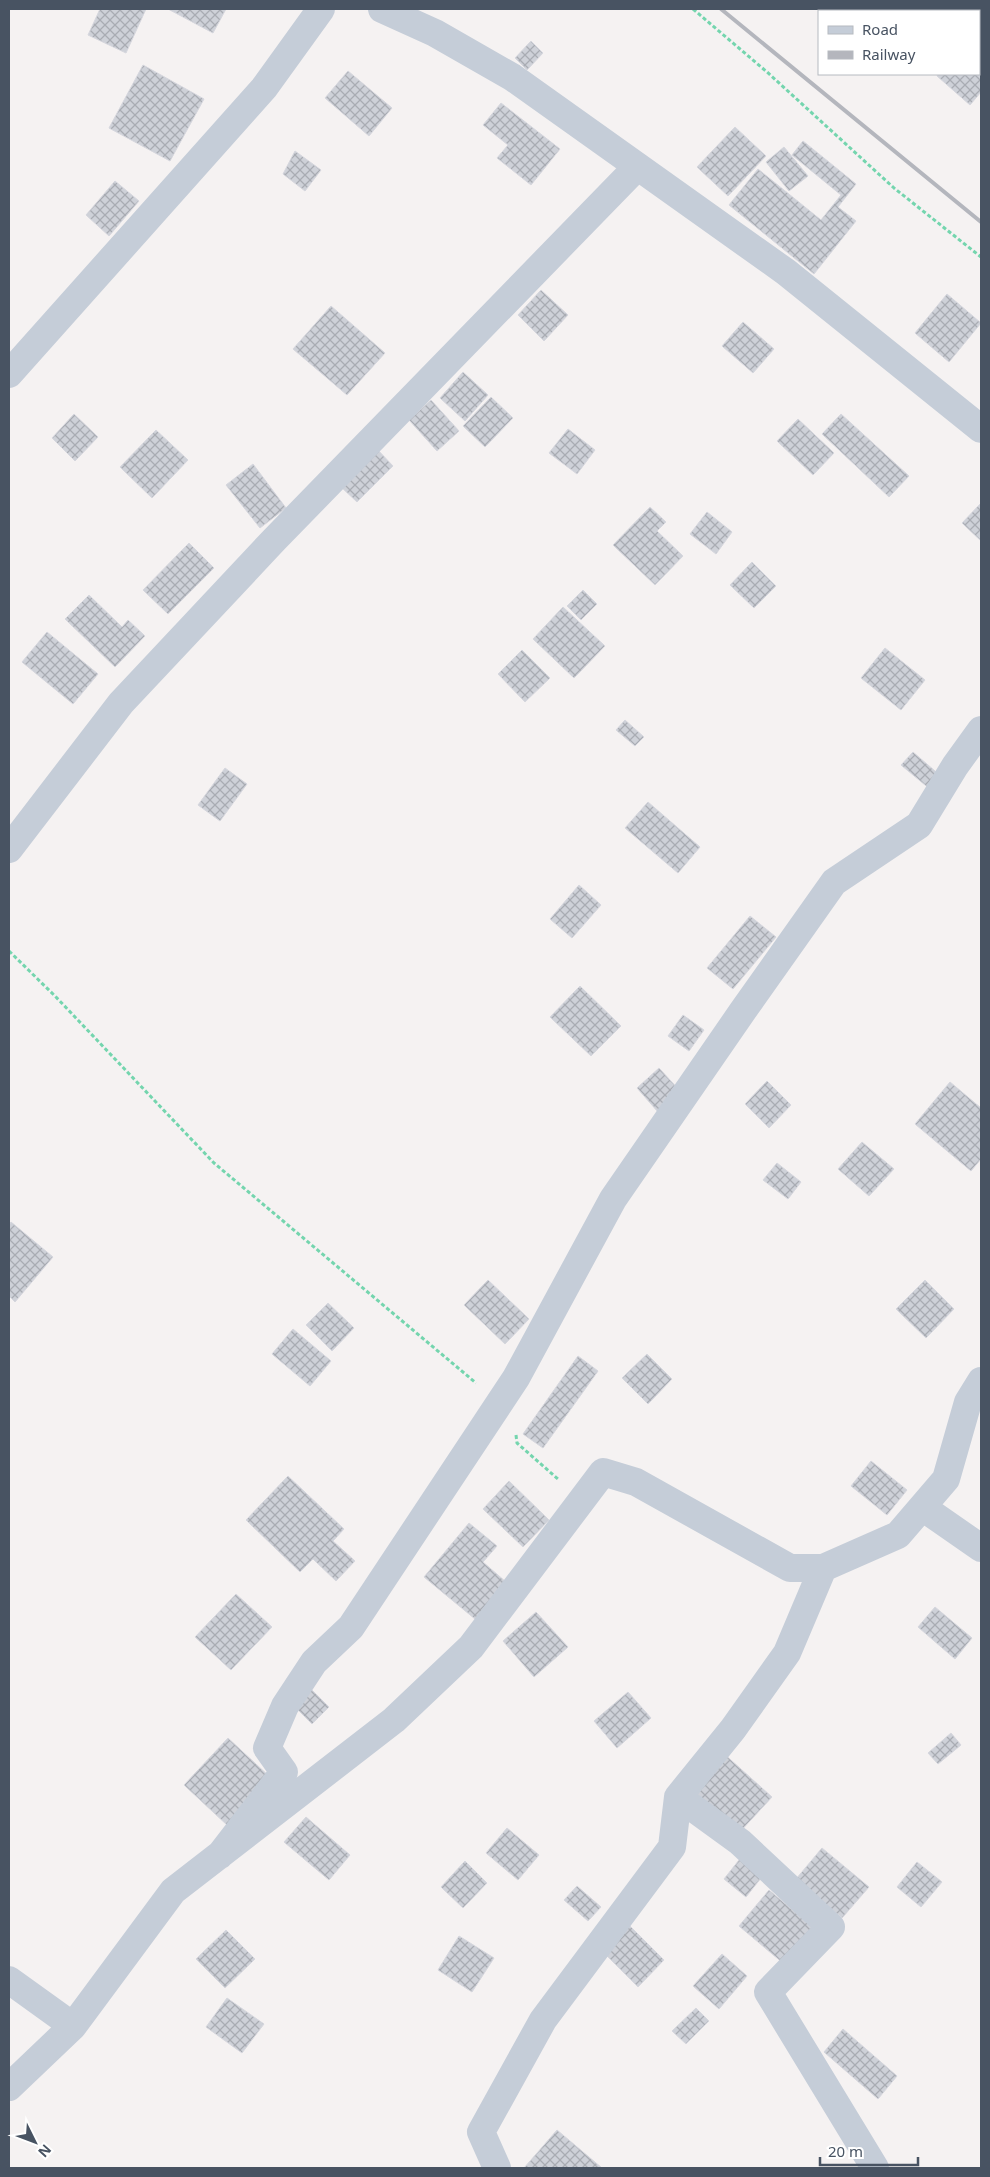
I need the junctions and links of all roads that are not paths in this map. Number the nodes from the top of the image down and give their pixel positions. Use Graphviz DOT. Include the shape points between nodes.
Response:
graph roads {
  1 [pos="320,9"];
  2 [pos="382,9"];
  3 [pos="637,167"];
  4 [pos="9,374"];
  5 [pos="981,429"];
  6 [pos="981,730"];
  7 [pos="9,849"];
  8 [pos="981,1381"];
  9 [pos="922,1508"];
  10 [pos="981,1548"];
  11 [pos="823,1568"];
  12 [pos="678,1797"];
  13 [pos="220,1855"];
  14 [pos="9,1980"];
  15 [pos="73,2026"];
  16 [pos="9,2087"];
  17 [pos="497,2168"];
  18 [pos="875,2168"];
  1 -- 4 [label="street" via="264,88"];
  2 -- 3 [label="street" via="435,33 512,77"];
  3 -- 5 [label="street" via="786,272"];
  3 -- 7 [label="street" via="274,540 121,704"];
  6 -- 13 [label="street" via="919,825 834,882 613,1199 499,1403 351,1627 314,1662 285,1706 267,1748 284,1772"];
  8 -- 9 [label="street" via="968,1402 946,1479"];
  9 -- 10 [label="street"];
  9 -- 11 [label="street" via="898,1535"];
  11 -- 12 [label="street" via="787,1653 733,1729"];
  11 -- 13 [label="street" via="790,1568 636,1482 603,1472 471,1648 394,1720"];
  12 -- 17 [label="street" via="672,1848 543,2020 481,2132"];
  12 -- 18 [label="street" via="740,1842 831,1927 768,1992"];
  13 -- 15 [label="street" via="173,1891"];
  14 -- 15 [label="street"];
  15 -- 16 [label="street"];
}
